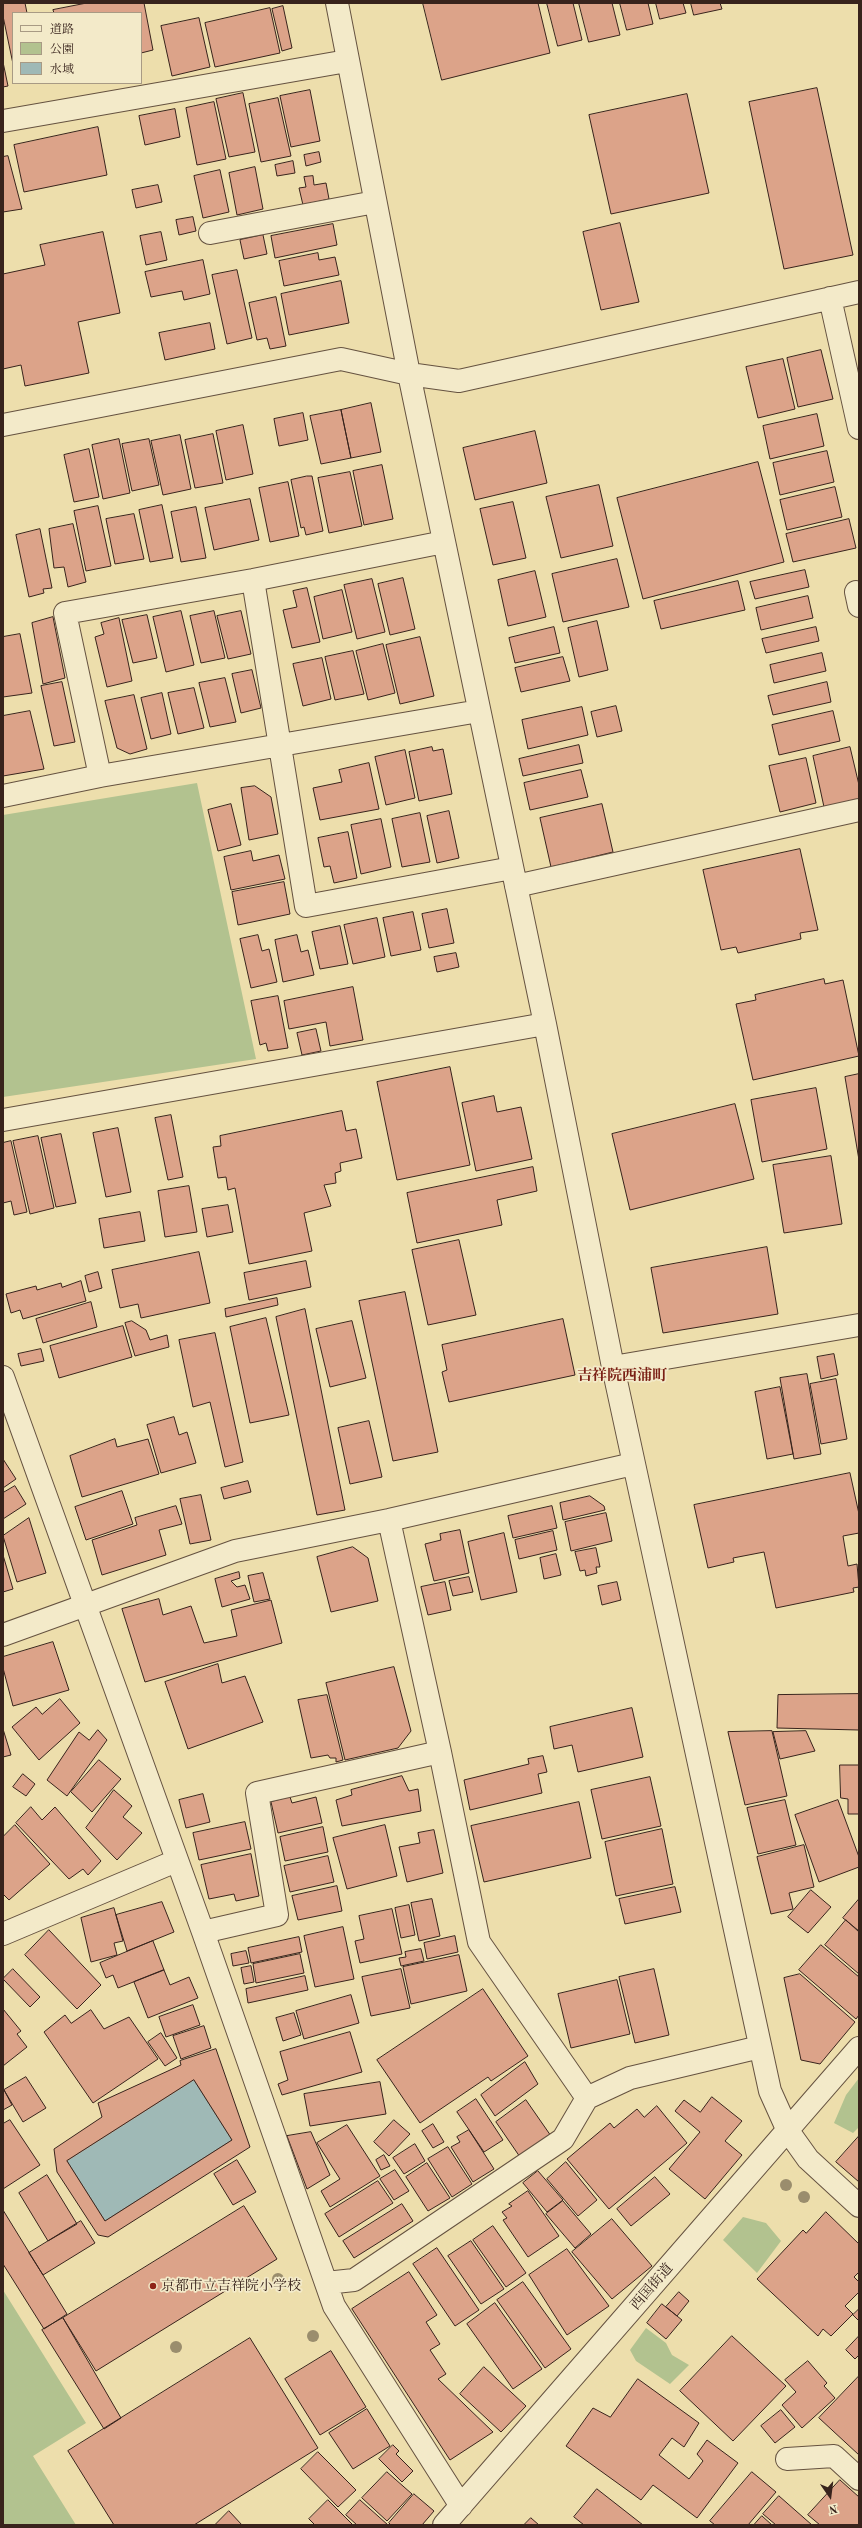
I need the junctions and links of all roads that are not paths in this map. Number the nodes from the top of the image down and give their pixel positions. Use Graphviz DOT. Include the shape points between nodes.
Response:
graph roads {
  1 [pos="337,3"];
  2 [pos="348,61"];
  3 [pos="3,122"];
  4 [pos="375,202"];
  5 [pos="210,233"];
  6 [pos="859,292"];
  7 [pos="830,298"];
  8 [pos="409,374"];
  9 [pos="3,425"];
  10 [pos="859,428"];
  11 [pos="444,542"];
  12 [pos="253,580"];
  13 [pos="479,711"];
  14 [pos="280,745"];
  15 [pos="100,776"];
  16 [pos="3,796"];
  17 [pos="859,810"];
  18 [pos="514,877"];
  19 [pos="545,1024"];
  20 [pos="3,1120"];
  21 [pos="859,1325"];
  22 [pos="613,1367"];
  23 [pos="3,1377"];
  24 [pos="633,1464"];
  25 [pos="389,1520"];
  26 [pos="84,1605"];
  27 [pos="3,1635"];
  28 [pos="440,1752"];
  29 [pos="176,1861"];
  30 [pos="204,1932"];
  31 [pos="3,1934"];
  32 [pos="760,2047"];
  33 [pos="859,2048"];
  34 [pos="587,2098"];
  35 [pos="788,2131"];
  36 [pos="859,2206"];
  37 [pos="326,2282"];
  38 [pos="787,2459"];
  39 [pos="859,2479"];
  40 [pos="461,2506"];
  41 [pos="444,2525"];
  1 -- 2 [label="street"];
  2 -- 3 [label="street"];
  2 -- 4 [label="street"];
  4 -- 5 [label="street"];
  4 -- 8 [label="street"];
  6 -- 7 [label="street"];
  7 -- 8 [label="street" via="459,381"];
  7 -- 10 [label="street"];
  8 -- 9 [label="street" via="341,359"];
  8 -- 11 [label="street"];
  11 -- 12 [label="street"];
  11 -- 13 [label="street"];
  12 -- 14 [label="street"];
  12 -- 15 [label="street" via="65,613"];
  13 -- 14 [label="street"];
  13 -- 18 [label="street"];
  14 -- 15 [label="street"];
  14 -- 18 [label="street" via="306,906"];
  15 -- 16 [label="street"];
  17 -- 18 [label="street"];
  18 -- 19 [label="street"];
  19 -- 20 [label="street"];
  19 -- 22 [label="street"];
  21 -- 22 [label="street"];
  22 -- 24 [label="street"];
  23 -- 26 [label="street"];
  24 -- 25 [label="street"];
  24 -- 32 [label="street"];
  25 -- 26 [label="street" via="235,1551"];
  25 -- 28 [label="street"];
  26 -- 27 [label="street"];
  26 -- 29 [label="street"];
  28 -- 30 [label="street" via="257,1793 277,1915"];
  28 -- 34 [label="street" via="479,1942"];
  29 -- 30 [label="street"];
  29 -- 31 [label="street"];
  30 -- 37 [label="street"];
  32 -- 34 [label="street" via="630,2078"];
  32 -- 35 [label="street" via="770,2091"];
  33 -- 35 [label="street, 西国街道"];
  34 -- 37 [label="street" via="563,2139 354,2280"];
  35 -- 36 [label="street" via="808,2159"];
  35 -- 40 [label="street, 西国街道"];
  37 -- 40 [label="street" via="334,2306"];
  38 -- 39 [label="street" via="834,2456"];
  40 -- 41 [label="street, 西国街道"];
}
